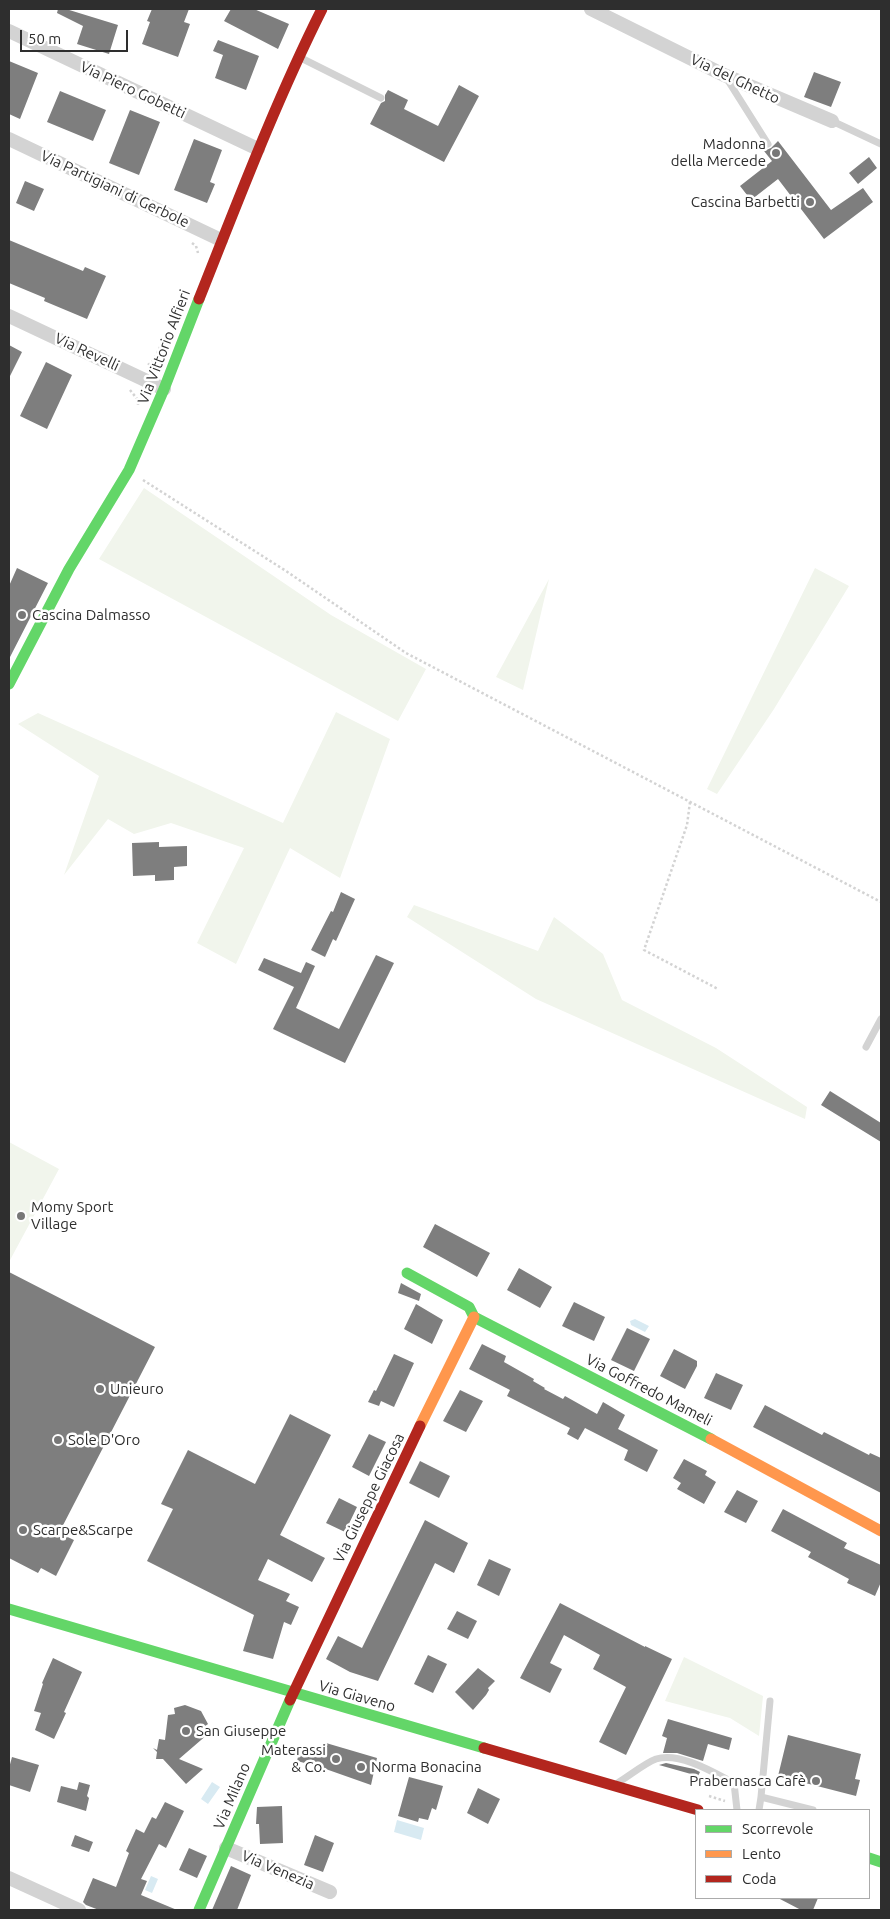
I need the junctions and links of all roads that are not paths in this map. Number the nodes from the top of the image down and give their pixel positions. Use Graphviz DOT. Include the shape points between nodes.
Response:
graph roads {
  1 [pos="322,9"];
  2 [pos="591,9"];
  3 [pos="9,31"];
  4 [pos="298,57"];
  5 [pos="724,74"];
  6 [pos="381,98"];
  7 [pos="832,121"];
  8 [pos="9,139"];
  9 [pos="768,144"];
  10 [pos="881,144"];
  11 [pos="258,149"];
  12 [pos="221,240"];
  13 [pos="9,316"];
  14 [pos="164,389"];
  15 [pos="9,684"];
  16 [pos="881,1019"];
  17 [pos="866,1047"];
  18 [pos="407,1272"];
  19 [pos="474,1317"];
  20 [pos="881,1531"];
  21 [pos="9,1609"];
  22 [pos="293,1693"];
  23 [pos="770,1701"];
  24 [pos="613,1786"];
  25 [pos="761,1797"];
  26 [pos="695,1809"];
  27 [pos="737,1809"];
  28 [pos="759,1809"];
  29 [pos="809,1809"];
  30 [pos="226,1848"];
  31 [pos="9,1878"];
  32 [pos="330,1892"];
  33 [pos="79,1910"];
  34 [pos="199,1910"];
  1 -- 4 [label="street, Via Vittorio Alfieri"];
  2 -- 5 [label="street, Via del Ghetto"];
  3 -- 11 [label="street, Via Piero Gobetti"];
  4 -- 6 [label="lane"];
  4 -- 11 [label="street, Via Vittorio Alfieri"];
  5 -- 7 [label="street, Via del Ghetto"];
  5 -- 9 [label="lane"];
  7 -- 10 [label="lane, Via del Ghetto"];
  8 -- 12 [label="street, Via Partigiani di Gerbole"];
  11 -- 12 [label="street, Via Vittorio Alfieri"];
  12 -- 14 [label="street, Via Vittorio Alfieri"];
  13 -- 14 [label="street, Via Revelli"];
  14 -- 15 [label="street, Via Vittorio Alfieri" via="129,470 70,569"];
  16 -- 17 [label="lane"];
  18 -- 19 [label="street, Via Goffredo Mameli" via="469,1307"];
  19 -- 20 [label="street, Via Goffredo Mameli" via="731,1449"];
  19 -- 22 [label="street, Via Giuseppe Giacosa"];
  21 -- 22 [label="street, Via Giaveno"];
  22 -- 24 [label="street, Via Giaveno"];
  22 -- 30 [label="street, Via Milano"];
  23 -- 25 [label="lane"];
  24 -- 26 [label="street, Via Giaveno"];
  24 -- 27 [label="lane" via="655,1759 673,1758 705,1767 734,1783"];
  25 -- 28 [label="lane"];
  25 -- 29 [label="lane"];
  30 -- 32 [label="street, Via Venezia"];
  30 -- 34 [label="street, Via Milano"];
  31 -- 33 [label="street"];
}
